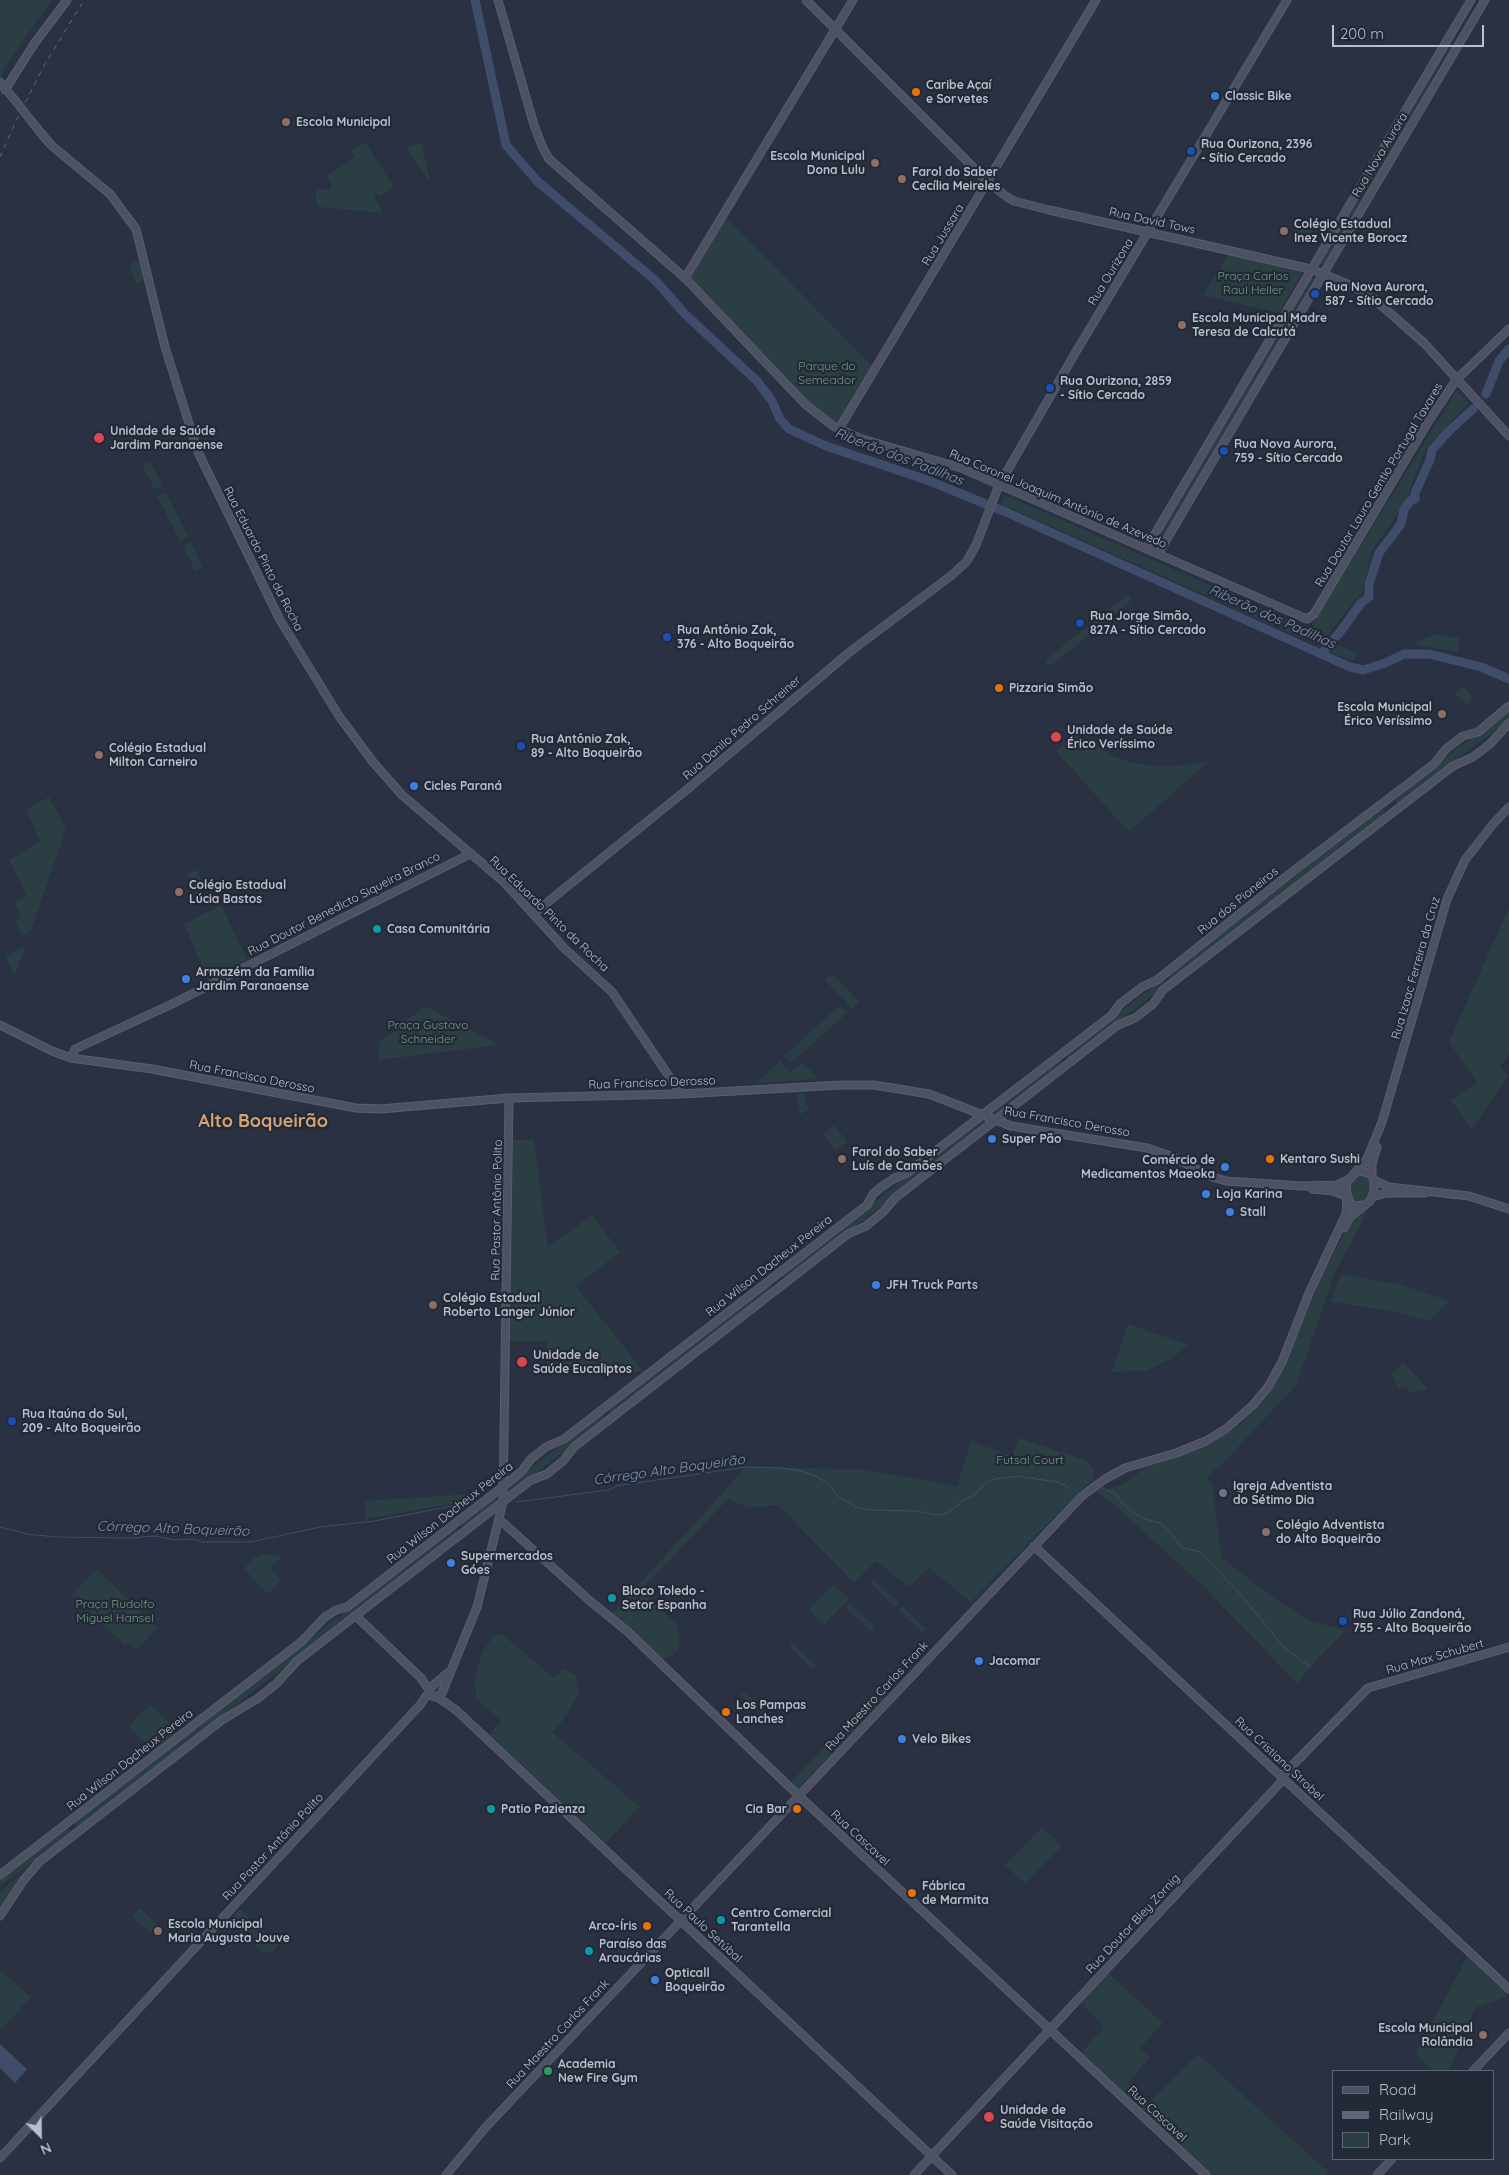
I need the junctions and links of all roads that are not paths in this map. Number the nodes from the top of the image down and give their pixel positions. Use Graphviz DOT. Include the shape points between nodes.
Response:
graph roads {
  1 [pos="67,0"];
  2 [pos="498,0"];
  3 [pos="806,0"];
  4 [pos="853,0"];
  5 [pos="1096,0"];
  6 [pos="1287,0"];
  7 [pos="1471,0"];
  8 [pos="1485,0"];
  9 [pos="834,28"];
  10 [pos="0,82"];
  11 [pos="6,90"];
  12 [pos="1372,166"];
  13 [pos="1383,172"];
  14 [pos="988,182"];
  15 [pos="1149,231"];
  16 [pos="1311,269"];
  17 [pos="1323,274"];
  18 [pos="685,278"];
  19 [pos="1509,329"];
  20 [pos="1273,334"];
  21 [pos="1286,338"];
  22 [pos="1267,344"];
  23 [pos="1279,350"];
  24 [pos="1456,380"];
  25 [pos="839,429"];
  26 [pos="1509,436"];
  27 [pos="1003,486"];
  28 [pos="1146,549"];
  29 [pos="1158,554"];
  30 [pos="967,562"];
  31 [pos="1314,614"];
  32 [pos="1509,706"];
  33 [pos="1509,724"];
  34 [pos="1392,796"];
  35 [pos="1380,806"];
  36 [pos="1400,807"];
  37 [pos="1509,807"];
  38 [pos="1387,817"];
  39 [pos="470,854"];
  40 [pos="533,914"];
  41 [pos="1166,973"];
  42 [pos="1174,983"];
  43 [pos="0,1025"];
  44 [pos="1060,1055"];
  45 [pos="71,1058"];
  46 [pos="1066,1066"];
  47 [pos="681,1094"];
  48 [pos="509,1098"];
  49 [pos="983,1115"];
  50 [pos="995,1120"];
  51 [pos="1382,1122"];
  52 [pos="926,1158"];
  53 [pos="934,1168"];
  54 [pos="1352,1176"];
  55 [pos="1373,1178"];
  56 [pos="1302,1186"];
  57 [pos="1430,1192"];
  58 [pos="1372,1197"];
  59 [pos="1347,1198"];
  60 [pos="1364,1205"];
  61 [pos="1509,1209"];
  62 [pos="1324,1261"];
  63 [pos="781,1272"];
  64 [pos="788,1281"];
  65 [pos="766,1283"];
  66 [pos="774,1292"];
  67 [pos="601,1411"];
  68 [pos="608,1421"];
  69 [pos="505,1469"];
  70 [pos="518,1475"];
  71 [pos="505,1485"];
  72 [pos="503,1502"];
  73 [pos="485,1516"];
  74 [pos="459,1520"];
  75 [pos="498,1521"];
  76 [pos="466,1530"];
  77 [pos="1034,1546"];
  78 [pos="356,1616"];
  79 [pos="1509,1647"];
  80 [pos="449,1672"];
  81 [pos="1368,1688"];
  82 [pos="433,1691"];
  83 [pos="137,1769"];
  84 [pos="1282,1778"];
  85 [pos="145,1779"];
  86 [pos="798,1796"];
  87 [pos="67,1824"];
  88 [pos="73,1835"];
  89 [pos="0,1875"];
  90 [pos="0,1916"];
  91 [pos="681,1921"];
  92 [pos="1509,1988"];
  93 [pos="1050,2030"];
  94 [pos="1509,2033"];
  95 [pos="1474,2070"];
  96 [pos="931,2156"];
  97 [pos="0,2158"];
  98 [pos="1391,2160"];
  99 [pos="446,2175"];
  100 [pos="914,2175"];
  101 [pos="952,2175"];
  102 [pos="1206,2175"];
  103 [pos="1376,2175"];
  1 -- 11 [label="main road" via="34,44"];
  2 -- 18 [label="main road, Rua Coronel Joaquim Antônio de Azevedo" via="534,125 550,159"];
  3 -- 9 [label="main road, Rua David Tows"];
  4 -- 9 [label="main road"];
  5 -- 14 [label="main road, Rua Jussara"];
  6 -- 15 [label="main road, Rua Ourizona"];
  7 -- 12 [label="main road, Rua Nova Aurora"];
  8 -- 13 [label="main road, Rua Nova Aurora"];
  9 -- 14 [label="main road, Rua David Tows"];
  9 -- 18 [label="main road"];
  10 -- 11 [label="main road, Rua Eduardo Pinto da Rocha"];
  11 -- 39 [label="main road, Rua Eduardo Pinto da Rocha, bridge" via="50,145 110,194 136,229 158,322 196,447 293,642 339,716 382,773 413,805"];
  12 -- 13 [label="main road"];
  12 -- 16 [label="main road, Rua Nova Aurora"];
  13 -- 17 [label="main road, Rua Nova Aurora"];
  14 -- 15 [label="main road, Rua David Tows" via="1014,201"];
  14 -- 25 [label="main road, Rua Jussara"];
  15 -- 16 [label="main road, Rua David Tows"];
  15 -- 27 [label="main road, Rua Ourizona" via="1004,476"];
  16 -- 17 [label="main road, Rua David Tows"];
  16 -- 20 [label="main road, Rua Nova Aurora"];
  17 -- 21 [label="main road, Rua Nova Aurora"];
  17 -- 24 [label="main road, Rua David Tows" via="1374,299 1424,343"];
  18 -- 25 [label="main road, Rua Coronel Joaquim Antônio de Azevedo" via="805,404"];
  19 -- 24 [label="main road, Rua Doutor Lauro Gentio Portugal Tavares"];
  20 -- 21 [label="main road" via="1277,338"];
  20 -- 22 [label="main road, Rua Nova Aurora"];
  21 -- 23 [label="main road, Rua Nova Aurora"];
  22 -- 23 [label="main road" via="1277,344"];
  22 -- 28 [label="main road, Rua Nova Aurora"];
  23 -- 29 [label="main road, Rua Nova Aurora"];
  24 -- 26 [label="main road, Rua David Tows"];
  24 -- 31 [label="main road, Rua Doutor Lauro Gentio Portugal Tavares"];
  25 -- 27 [label="main road, Rua Coronel Joaquim Antônio de Azevedo" via="862,439 961,468"];
  27 -- 28 [label="main road, Rua Coronel Joaquim Antônio de Azevedo"];
  27 -- 30 [label="main road, Rua Ourizona" via="995,497"];
  28 -- 29 [label="main road, Rua Coronel Joaquim Antônio de Azevedo"];
  29 -- 31 [label="main road, Rua Coronel Joaquim Antônio de Azevedo" via="1303,617 1311,618"];
  30 -- 40 [label="main road, Rua Danilo Pedro Schreiner" via="851,651"];
  32 -- 34 [label="main road, Rua dos Pioneiros" via="1478,732 1463,736 1446,749 1434,764"];
  33 -- 36 [label="main road, Rua dos Pioneiros" via="1473,757 1453,766"];
  34 -- 35 [label="main road, Rua dos Pioneiros"];
  34 -- 36 [label="main road" via="1394,804"];
  35 -- 38 [label="main road" via="1388,810"];
  35 -- 41 [label="main road, Rua dos Pioneiros"];
  36 -- 38 [label="main road, Rua dos Pioneiros"];
  37 -- 51 [label="main road, Rua Izaac Ferreira da Cruz" via="1466,860 1446,899"];
  38 -- 42 [label="main road, Rua dos Pioneiros"];
  39 -- 40 [label="main road, Rua Eduardo Pinto da Rocha" via="504,882"];
  39 -- 45 [label="main road, Rua Doutor Benedicto Siqueira Branco" via="172,1004 75,1049"];
  40 -- 47 [label="main road, Rua Eduardo Pinto da Rocha" via="612,992"];
  41 -- 42 [label="main road" via="1166,979"];
  41 -- 44 [label="main road, Rua dos Pioneiros" via="1142,986 1112,1015"];
  42 -- 46 [label="main road, Rua dos Pioneiros" via="1141,1014 1118,1025"];
  43 -- 45 [label="main road, Rua Francisco Derosso" via="52,1052"];
  44 -- 46 [label="main road" via="1067,1059"];
  44 -- 49 [label="main road, Rua dos Pioneiros"];
  45 -- 48 [label="main road, Rua Francisco Derosso" via="152,1069 364,1109"];
  46 -- 50 [label="main road, Rua dos Pioneiros"];
  47 -- 48 [label="main road, Rua Francisco Derosso"];
  47 -- 49 [label="main road, Rua Francisco Derosso" via="874,1085 930,1094"];
  48 -- 69 [label="main road, Rua Pastor Antônio Polito"];
  49 -- 50 [label="main road, Rua Francisco Derosso"];
  49 -- 52 [label="main road, Rua Wilson Dacheux Pereira"];
  50 -- 53 [label="main road, Rua Wilson Dacheux Pereira"];
  50 -- 56 [label="main road, Rua Francisco Derosso" via="1019,1127 1148,1148 1226,1180"];
  51 -- 54 [label="main road, Rua Izaac Ferreira da Cruz" via="1367,1159"];
  51 -- 55 [label="main road, Rua Izaac Ferreira da Cruz" via="1372,1164"];
  52 -- 53 [label="main road" via="928,1166"];
  52 -- 63 [label="main road, Rua Wilson Dacheux Pereira" via="880,1188 867,1205"];
  53 -- 64 [label="main road, Rua Wilson Dacheux Pereira" via="895,1198 878,1217 848,1234"];
  54 -- 55 [label="main road" via="1366,1171"];
  54 -- 56 [label="main road, Rua Francisco Derosso" via="1337,1185"];
  54 -- 59 [label="main road" via="1346,1186"];
  55 -- 57 [label="main road" via="1389,1187"];
  55 -- 58 [label="main road"];
  56 -- 59 [label="main road, Rua Francisco Derosso" via="1332,1191"];
  57 -- 58 [label="main road" via="1387,1193"];
  57 -- 61 [label="main road" via="1469,1196"];
  58 -- 60 [label="main road"];
  59 -- 60 [label="main road" via="1354,1206"];
  59 -- 62 [label="main road, Rua Maestro Carlos Frank" via="1346,1214"];
  60 -- 62 [label="main road, Rua Maestro Carlos Frank" via="1350,1217"];
  62 -- 77 [label="main road, Rua Maestro Carlos Frank" via="1282,1362 1253,1405 1206,1441 1132,1466 1105,1479 1078,1500"];
  63 -- 64 [label="main road" via="781,1279"];
  63 -- 65 [label="main road, Rua Wilson Dacheux Pereira"];
  64 -- 66 [label="main road, Rua Wilson Dacheux Pereira"];
  65 -- 66 [label="main road" via="773,1284"];
  65 -- 67 [label="main road, Rua Wilson Dacheux Pereira"];
  66 -- 68 [label="main road, Rua Wilson Dacheux Pereira"];
  67 -- 68 [label="main road" via="607,1413"];
  67 -- 70 [label="main road, Rua Wilson Dacheux Pereira" via="564,1439 546,1447"];
  68 -- 72 [label="main road, Rua Wilson Dacheux Pereira" via="574,1447 547,1474 531,1480"];
  69 -- 70 [label="main road"];
  69 -- 71 [label="main road, Rua Pastor Antônio Polito"];
  70 -- 71 [label="main road, Rua Wilson Dacheux Pereira"];
  71 -- 72 [label="main road, Rua Pastor Antônio Polito"];
  71 -- 74 [label="main road, Rua Wilson Dacheux Pereira"];
  72 -- 73 [label="main road, Rua Wilson Dacheux Pereira"];
  72 -- 75 [label="main road, Rua Pastor Antônio Polito"];
  73 -- 75 [label="main road, Rua Cascavel"];
  73 -- 76 [label="main road, Rua Wilson Dacheux Pereira"];
  74 -- 76 [label="main road" via="458,1529"];
  74 -- 83 [label="main road, Rua Wilson Dacheux Pereira" via="346,1607 326,1617 301,1642"];
  75 -- 80 [label="main road, Rua Pastor Antônio Polito" via="480,1598"];
  75 -- 86 [label="main road, Rua Cascavel" via="627,1631"];
  76 -- 78 [label="main road, Rua Wilson Dacheux Pereira"];
  77 -- 84 [label="main road, Rua Cristiano Strobel"];
  77 -- 86 [label="main road, Rua Maestro Carlos Frank"];
  78 -- 82 [label="main road, Rua Paulo Setúbal"];
  78 -- 85 [label="main road, Rua Wilson Dacheux Pereira" via="297,1661 257,1699 222,1720"];
  79 -- 81 [label="main road, Rua Max Schubert"];
  80 -- 82 [label="main road, Rua Pastor Antônio Polito"];
  80 -- 82 [label="main road, Rua Pastor Antônio Polito" via="441,1695"];
  81 -- 84 [label="main road, Rua Doutor Bley Zornig"];
  82 -- 91 [label="main road, Rua Paulo Setúbal"];
  82 -- 97 [label="main road, Rua Pastor Antônio Polito"];
  83 -- 85 [label="main road" via="136,1778"];
  83 -- 87 [label="main road, Rua Wilson Dacheux Pereira"];
  84 -- 92 [label="main road, Rua Cristiano Strobel"];
  84 -- 93 [label="main road, Rua Doutor Bley Zornig"];
  85 -- 88 [label="main road, Rua Wilson Dacheux Pereira"];
  86 -- 91 [label="main road, Rua Maestro Carlos Frank"];
  86 -- 93 [label="main road, Rua Cascavel"];
  87 -- 88 [label="main road" via="73,1828"];
  87 -- 89 [label="main road, Rua Wilson Dacheux Pereira"];
  88 -- 90 [label="main road, Rua Wilson Dacheux Pereira" via="39,1862"];
  91 -- 96 [label="main road, Rua Paulo Setúbal"];
  91 -- 99 [label="main road, Rua Maestro Carlos Frank" via="485,2128"];
  93 -- 96 [label="main road, Rua Doutor Bley Zornig"];
  93 -- 102 [label="main road, Rua Cascavel"];
  94 -- 95 [label="main road"];
  96 -- 100 [label="main road, Rua Doutor Bley Zornig"];
  96 -- 101 [label="main road, Rua Paulo Setúbal"];
  98 -- 103 [label="main road"];
}
